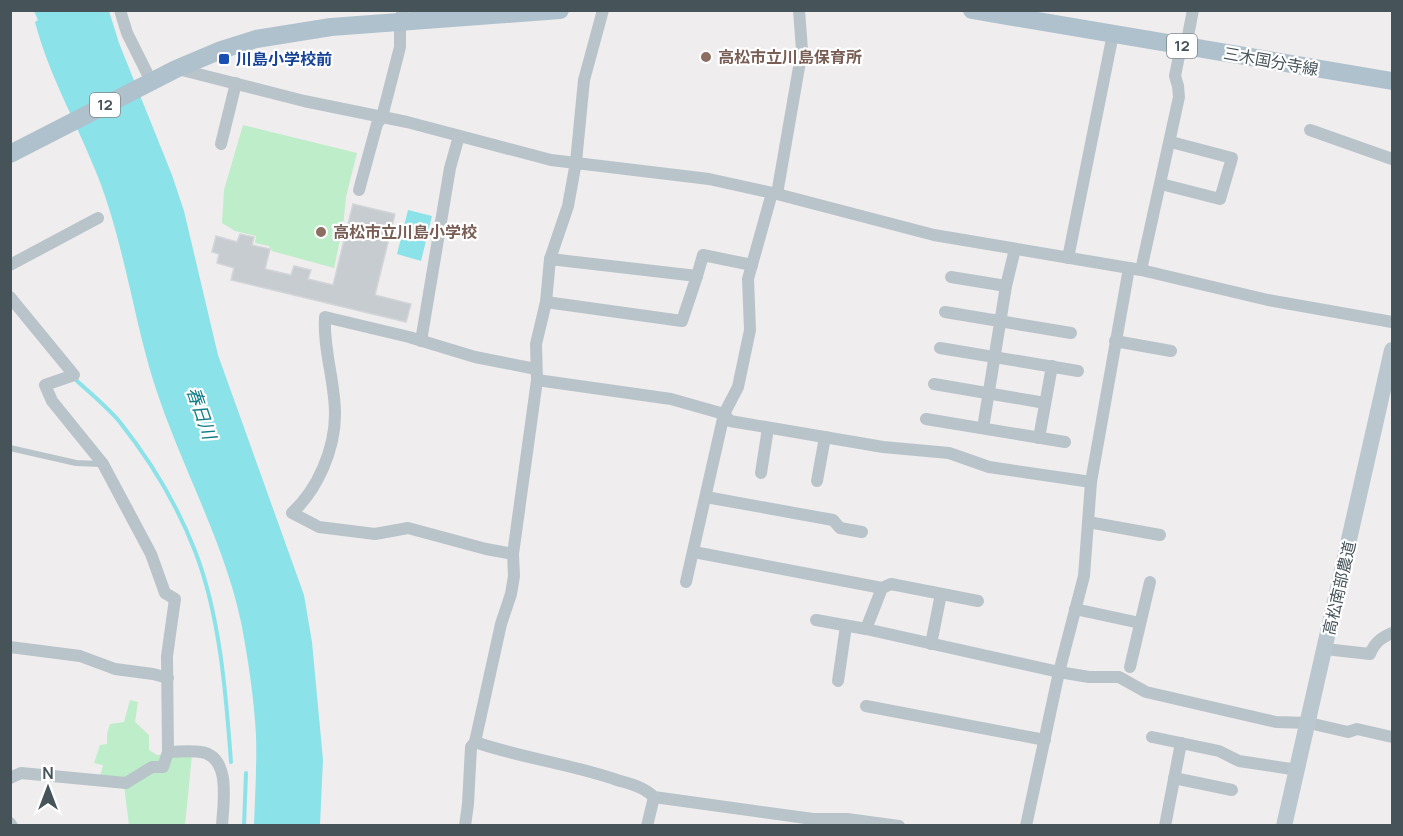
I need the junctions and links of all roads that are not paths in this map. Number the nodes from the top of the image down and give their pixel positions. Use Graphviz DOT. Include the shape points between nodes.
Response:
graph roads {
  1 [pos="120,10"];
  2 [pos="560,10"];
  3 [pos="603,10"];
  4 [pos="799,10"];
  5 [pos="972,10"];
  6 [pos="1193,10"];
  7 [pos="402,16"];
  8 [pos="1113,34"];
  9 [pos="1183,46"];
  10 [pos="176,69"];
  11 [pos="1392,81"];
  12 [pos="149,82"];
  13 [pos="236,83"];
  14 [pos="382,117"];
  15 [pos="1310,130"];
  16 [pos="459,136"];
  17 [pos="1171,142"];
  18 [pos="221,144"];
  19 [pos="10,154"];
  20 [pos="1392,159"];
  21 [pos="576,162"];
  22 [pos="1161,184"];
  23 [pos="359,190"];
  24 [pos="774,194"];
  25 [pos="98,218"];
  26 [pos="1015,249"];
  27 [pos="1068,258"];
  28 [pos="550,259"];
  29 [pos="10,265"];
  30 [pos="752,265"];
  31 [pos="1135,269"];
  32 [pos="697,276"];
  33 [pos="951,277"];
  34 [pos="1006,286"];
  35 [pos="10,297"];
  36 [pos="546,302"];
  37 [pos="945,312"];
  38 [pos="1001,322"];
  39 [pos="1392,322"];
  40 [pos="1071,333"];
  41 [pos="421,341"];
  42 [pos="1115,341"];
  43 [pos="940,348"];
  44 [pos="1392,350"];
  45 [pos="1171,351"];
  46 [pos="995,357"];
  47 [pos="1052,366"];
  48 [pos="1078,371"];
  49 [pos="537,374"];
  50 [pos="934,384"];
  51 [pos="989,393"];
  52 [pos="1045,403"];
  53 [pos="724,414"];
  54 [pos="927,419"];
  55 [pos="768,428"];
  56 [pos="983,428"];
  57 [pos="825,437"];
  58 [pos="1039,438"];
  59 [pos="1065,442"];
  60 [pos="10,448"];
  61 [pos="103,464"];
  62 [pos="761,472"];
  63 [pos="818,481"];
  64 [pos="1091,482"];
  65 [pos="706,497"];
  66 [pos="1088,522"];
  67 [pos="862,532"];
  68 [pos="1160,535"];
  69 [pos="694,552"];
  70 [pos="513,554"];
  71 [pos="686,582"];
  72 [pos="1150,582"];
  73 [pos="882,588"];
  74 [pos="941,594"];
  75 [pos="978,601"];
  76 [pos="1075,609"];
  77 [pos="816,620"];
  78 [pos="1140,623"];
  79 [pos="846,626"];
  80 [pos="866,629"];
  81 [pos="1392,633"];
  82 [pos="931,644"];
  83 [pos="10,647"];
  84 [pos="1325,649"];
  85 [pos="1130,667"];
  86 [pos="1059,672"];
  87 [pos="168,678"];
  88 [pos="838,681"];
  89 [pos="866,706"];
  90 [pos="1309,723"];
  91 [pos="1152,737"];
  92 [pos="1392,737"];
  93 [pos="1045,740"];
  94 [pos="475,742"];
  95 [pos="1181,743"];
  96 [pos="168,752"];
  97 [pos="1298,770"];
  98 [pos="10,778"];
  99 [pos="1174,778"];
  100 [pos="1232,790"];
  101 [pos="654,797"];
  102 [pos="222,825"];
  103 [pos="465,825"];
  104 [pos="647,825"];
  105 [pos="899,825"];
  106 [pos="1026,825"];
  107 [pos="1164,825"];
  108 [pos="1284,825"];
  1 -- 12 [label="street"];
  2 -- 7 [label="main road, 12"];
  3 -- 21 [label="street" via="584,80"];
  4 -- 24 [label="street" via="802,50"];
  5 -- 8 [label="main road, 三木国分寺線 / 12"];
  6 -- 9 [label="street"];
  7 -- 10 [label="main road, 12" via="256,39"];
  7 -- 14 [label="street" via="400,46"];
  8 -- 9 [label="main road, 三木国分寺線 / 12"];
  8 -- 27 [label="street"];
  9 -- 11 [label="main road, 三木国分寺線 / 12"];
  9 -- 17 [label="street" via="1174,76 1179,97"];
  10 -- 12 [label="main road, 12"];
  10 -- 13 [label="street"];
  12 -- 19 [label="main road, 12"];
  13 -- 14 [label="street"];
  13 -- 18 [label="street"];
  14 -- 16 [label="street"];
  14 -- 23 [label="street"];
  15 -- 20 [label="street"];
  16 -- 21 [label="street" via="551,160"];
  16 -- 41 [label="street" via="450,168"];
  17 -- 22 [label="street"];
  17 -- 22 [label="street" via="1232,158 1220,199"];
  21 -- 24 [label="street" via="709,179"];
  21 -- 28 [label="street" via="568,206"];
  22 -- 31 [label="street"];
  24 -- 26 [label="street" via="934,235"];
  24 -- 30 [label="street"];
  25 -- 29 [label="street"];
  26 -- 27 [label="street"];
  26 -- 34 [label="street"];
  27 -- 31 [label="street"];
  28 -- 32 [label="street"];
  28 -- 36 [label="street"];
  30 -- 32 [label="street" via="703,255"];
  30 -- 53 [label="street" via="748,279 750,330 738,387"];
  31 -- 39 [label="street" via="1268,300"];
  31 -- 42 [label="street"];
  32 -- 36 [label="street" via="682,321"];
  33 -- 34 [label="street"];
  34 -- 38 [label="street"];
  35 -- 61 [label="street" via="74,375 45,385 52,400"];
  36 -- 49 [label="street" via="536,344"];
  37 -- 38 [label="street"];
  38 -- 40 [label="street"];
  38 -- 46 [label="street"];
  41 -- 49 [label="street"];
  41 -- 70 [label="street" via="325,317 335,412 333,432 318,478 307,498 292,513 319,527 375,534 408,528"];
  42 -- 45 [label="street"];
  42 -- 64 [label="street"];
  43 -- 46 [label="street"];
  44 -- 84 [label="street, 高松南部農道"];
  46 -- 47 [label="street"];
  46 -- 51 [label="street"];
  47 -- 48 [label="street"];
  47 -- 52 [label="street"];
  49 -- 53 [label="street" via="670,399"];
  49 -- 70 [label="street"];
  50 -- 51 [label="street"];
  51 -- 52 [label="street"];
  51 -- 56 [label="street"];
  52 -- 58 [label="street"];
  53 -- 55 [label="street" via="730,421"];
  53 -- 65 [label="street"];
  54 -- 56 [label="street"];
  55 -- 57 [label="street"];
  55 -- 62 [label="street"];
  56 -- 58 [label="street"];
  57 -- 63 [label="street"];
  57 -- 64 [label="street" via="949,453 989,468"];
  58 -- 59 [label="street"];
  60 -- 61 [label="lane" via="76,463"];
  61 -- 87 [label="street" via="151,554 165,593 176,599"];
  64 -- 66 [label="street"];
  65 -- 67 [label="street" via="833,520 840,528"];
  65 -- 69 [label="street"];
  66 -- 68 [label="street"];
  66 -- 76 [label="street" via="1084,576"];
  69 -- 71 [label="street"];
  69 -- 73 [label="street"];
  70 -- 94 [label="street" via="511,594"];
  72 -- 78 [label="street"];
  73 -- 74 [label="street" via="891,584"];
  73 -- 80 [label="street"];
  74 -- 75 [label="street"];
  74 -- 82 [label="street"];
  76 -- 78 [label="street"];
  76 -- 86 [label="street"];
  77 -- 79 [label="street"];
  78 -- 85 [label="street"];
  79 -- 80 [label="street"];
  79 -- 88 [label="street"];
  80 -- 82 [label="street"];
  81 -- 84 [label="street" via="1375,644 1370,654"];
  82 -- 86 [label="street"];
  83 -- 87 [label="street" via="80,656 114,669"];
  84 -- 90 [label="street, 高松南部農道"];
  86 -- 90 [label="street" via="1119,677 1146,692 1276,722"];
  86 -- 93 [label="street"];
  87 -- 96 [label="street"];
  89 -- 93 [label="street"];
  90 -- 92 [label="street"];
  90 -- 97 [label="street, 高松南部農道"];
  91 -- 95 [label="street"];
  93 -- 106 [label="street"];
  94 -- 101 [label="street" via="600,774 647,790"];
  94 -- 103 [label="street" via="471,747"];
  95 -- 97 [label="street" via="1239,761"];
  95 -- 99 [label="street"];
  96 -- 98 [label="street" via="163,767 152,767 126,783 21,773"];
  96 -- 102 [label="street" via="202,752 218,764 224,779"];
  97 -- 108 [label="street, 高松南部農道"];
  99 -- 100 [label="street"];
  99 -- 107 [label="street"];
  101 -- 104 [label="street"];
  101 -- 105 [label="street" via="813,819"];
}
